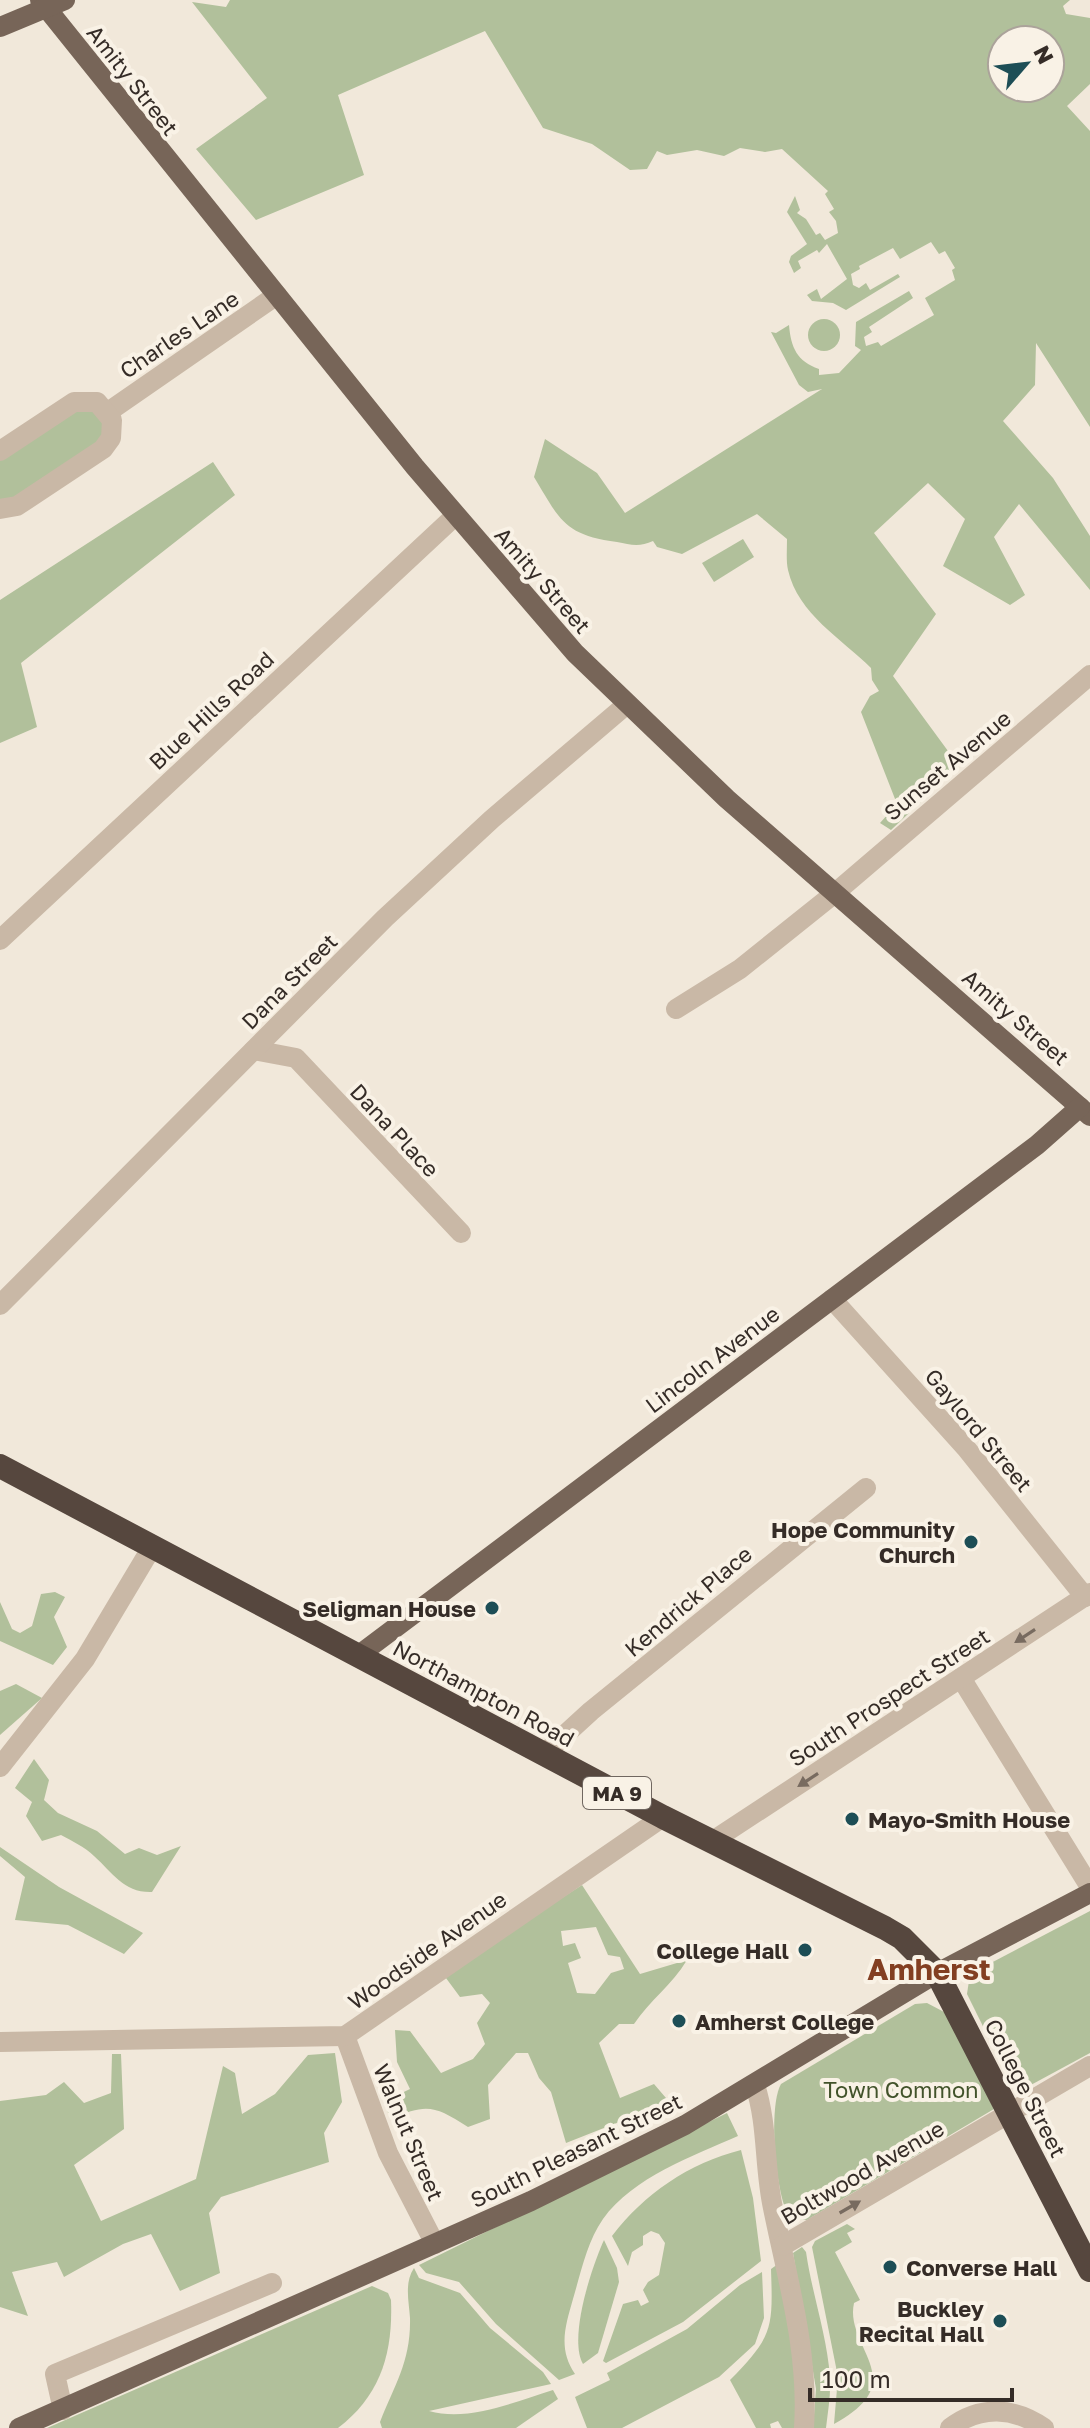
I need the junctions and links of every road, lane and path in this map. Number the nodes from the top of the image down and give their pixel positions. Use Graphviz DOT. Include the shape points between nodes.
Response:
graph roads {
  1 [pos="50,3"];
  2 [pos="0,27"];
  3 [pos="277,295"];
  4 [pos="108,412"];
  5 [pos="0,451"];
  6 [pos="0,509"];
  7 [pos="455,516"];
  8 [pos="1090,675"];
  9 [pos="626,705"];
  10 [pos="835,893"];
  11 [pos="0,940"];
  12 [pos="676,1009"];
  13 [pos="288,1016"];
  14 [pos="254,1050"];
  15 [pos="296,1058"];
  16 [pos="1087,1107"];
  17 [pos="461,1233"];
  18 [pos="832,1299"];
  19 [pos="0,1305"];
  20 [pos="0,1466"];
  21 [pos="866,1488"];
  22 [pos="152,1547"];
  23 [pos="1088,1595"];
  24 [pos="359,1655"];
  25 [pos="961,1678"];
  26 [pos="544,1754"];
  27 [pos="0,1767"];
  28 [pos="663,1817"];
  29 [pos="714,1840"];
  30 [pos="1090,1887"];
  31 [pos="1090,1893"];
  32 [pos="937,1973"];
  33 [pos="345,2036"];
  34 [pos="0,2042"];
  35 [pos="1090,2066"];
  36 [pos="755,2085"];
  37 [pos="1010,2113"];
  38 [pos="435,2244"];
  39 [pos="782,2246"];
  40 [pos="1090,2270"];
  41 [pos="272,2283"];
  42 [pos="63,2410"];
  43 [pos="19,2428"];
  44 [pos="804,2428"];
  45 [pos="950,2428"];
  46 [pos="1044,2428"];
  1 -- 2 [label="main road"];
  1 -- 3 [label="main road, Amity Street"];
  3 -- 4 [label="street, Charles Lane"];
  3 -- 7 [label="main road, Amity Street"];
  4 -- 5 [label="street" via="92,401 74,402"];
  4 -- 6 [label="street" via="112,433 103,449 17,506"];
  7 -- 9 [label="main road, Amity Street"];
  7 -- 11 [label="street, Blue Hills Road"];
  8 -- 10 [label="street, Sunset Avenue"];
  9 -- 10 [label="main road, Amity Street"];
  9 -- 13 [label="street, Dana Street" via="492,819"];
  10 -- 12 [label="street, Sunset Avenue" via="740,969"];
  10 -- 16 [label="main road, Amity Street"];
  13 -- 14 [label="street, Dana Street"];
  13 -- 15 [label="street"];
  14 -- 15 [label="street"];
  14 -- 19 [label="street, Dana Street"];
  15 -- 17 [label="street, Dana Place"];
  16 -- 18 [label="main road, Lincoln Avenue"];
  18 -- 23 [label="street, Gaylord Street"];
  18 -- 24 [label="main road, Lincoln Avenue"];
  20 -- 22 [label="highway, Northampton Road / MA 9"];
  21 -- 26 [label="street, Kendrick Place"];
  22 -- 24 [label="highway, Northampton Road / MA 9"];
  22 -- 27 [label="street" via="85,1659"];
  23 -- 25 [label="street, South Prospect Street, one-way"];
  24 -- 26 [label="highway, Northampton Road / MA 9"];
  25 -- 29 [label="street, South Prospect Street, one-way"];
  25 -- 30 [label="street"];
  26 -- 28 [label="highway, Northampton Road / MA 9"];
  28 -- 29 [label="highway, Northampton Road / MA 9"];
  28 -- 33 [label="street, Woodside Avenue"];
  29 -- 32 [label="highway, Northampton Road / MA 9" via="902,1938"];
  31 -- 32 [label="main road, South Pleasant Street"];
  32 -- 36 [label="main road, South Pleasant Street"];
  32 -- 37 [label="highway, College Street / MA 9"];
  33 -- 34 [label="street, Woodside Avenue"];
  33 -- 38 [label="street, Walnut Street" via="388,2153"];
  35 -- 37 [label="street, Boltwood Avenue"];
  36 -- 38 [label="main road, South Pleasant Street" via="685,2125"];
  36 -- 39 [label="street"];
  39 -- 37 [label="street, Boltwood Avenue, one-way"];
  37 -- 40 [label="highway, College Street / MA 9"];
  38 -- 42 [label="main road, South Pleasant Street"];
  39 -- 44 [label="street" via="799,2319"];
  41 -- 42 [label="street" via="55,2374"];
  42 -- 43 [label="main road, South Pleasant Street"];
  45 -- 46 [label="street" via="989,2411 1010,2412"];
}
